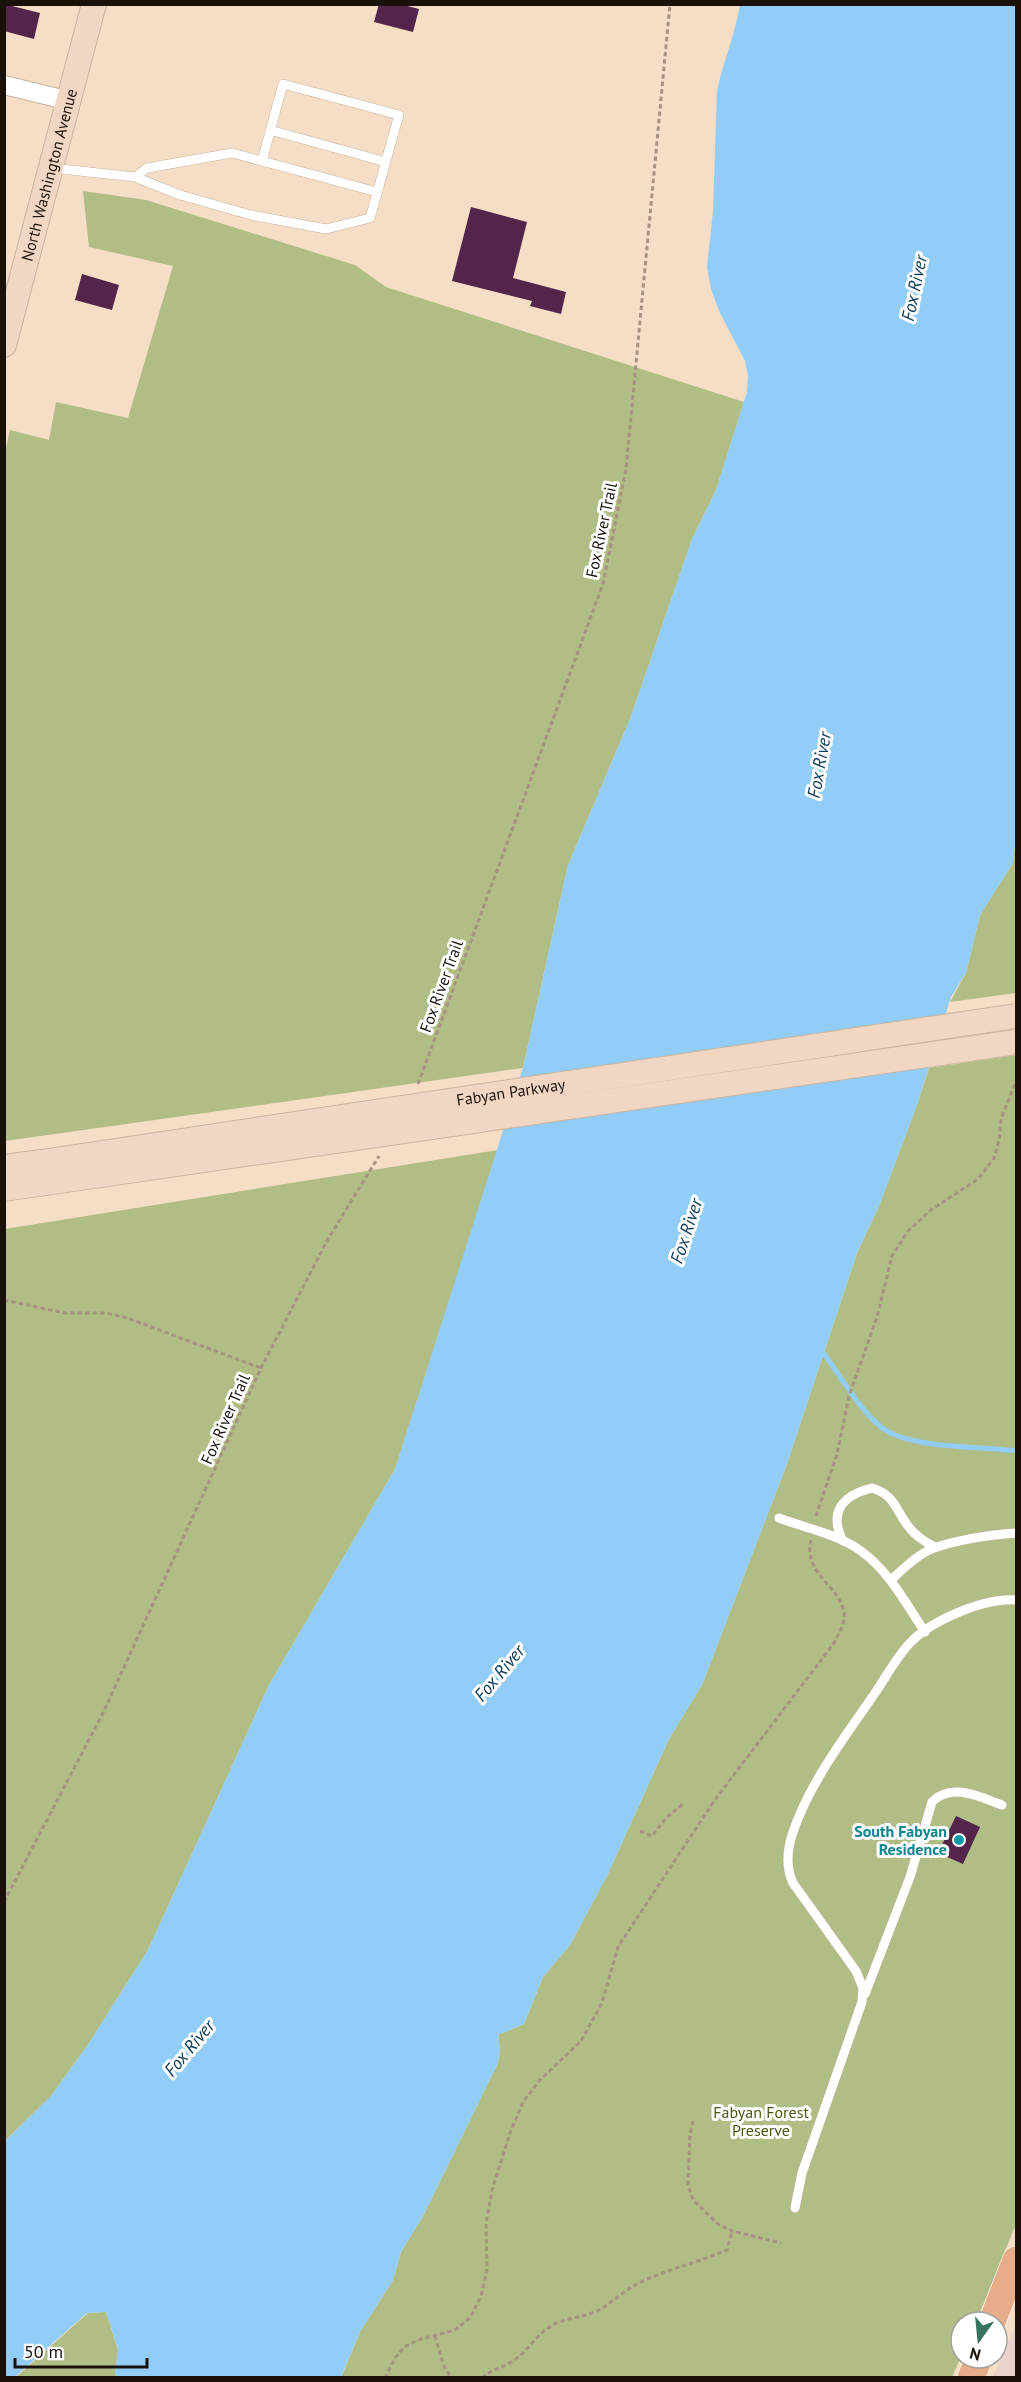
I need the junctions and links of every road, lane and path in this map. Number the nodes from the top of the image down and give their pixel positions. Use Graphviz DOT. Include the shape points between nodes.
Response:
graph roads {
  1 [pos="94,4"];
  2 [pos="670,4"];
  3 [pos="4,85"];
  4 [pos="70,101"];
  5 [pos="270,130"];
  6 [pos="262,161"];
  7 [pos="386,162"];
  8 [pos="52,168"];
  9 [pos="135,177"];
  10 [pos="377,192"];
  11 [pos="4,345"];
  12 [pos="1017,1016"];
  13 [pos="1017,1042"];
  14 [pos="1017,1082"];
  15 [pos="417,1087"];
  16 [pos="384,1147"];
  17 [pos="4,1167"];
  18 [pos="44,1173"];
  19 [pos="4,1189"];
  20 [pos="4,1300"];
  21 [pos="261,1368"];
  22 [pos="778,1518"];
  23 [pos="814,1530"];
  24 [pos="1017,1533"];
  25 [pos="843,1541"];
  26 [pos="935,1547"];
  27 [pos="891,1580"];
  28 [pos="1017,1600"];
  29 [pos="925,1632"];
  30 [pos="683,1804"];
  31 [pos="1002,1805"];
  32 [pos="640,1831"];
  33 [pos="4,1902"];
  34 [pos="862,2002"];
  35 [pos="693,2121"];
  36 [pos="795,2208"];
  37 [pos="732,2231"];
  38 [pos="781,2243"];
  39 [pos="1017,2259"];
  40 [pos="997,2310"];
  41 [pos="435,2336"];
  42 [pos="385,2378"];
  43 [pos="451,2378"];
  44 [pos="482,2378"];
  1 -- 4 [label="main road, North Washington Avenue"];
  2 -- 15 [label="path, Fox River Trail" via="626,469 603,584"];
  3 -- 4 [label="street"];
  4 -- 8 [label="main road, North Washington Avenue"];
  5 -- 6 [label="lane"];
  5 -- 7 [label="lane"];
  5 -- 7 [label="lane" via="283,84 399,115"];
  6 -- 9 [label="lane" via="232,153 147,168"];
  6 -- 10 [label="lane"];
  7 -- 10 [label="lane"];
  8 -- 9 [label="lane"];
  8 -- 11 [label="main road, North Washington Avenue"];
  9 -- 10 [label="lane" via="180,195 251,215 326,229 370,218"];
  12 -- 18 [label="main road, Fabyan Parkway, bridge"];
  13 -- 18 [label="main road, Fabyan Parkway, bridge"];
  14 -- 23 [label="path" via="1001,1119 994,1158 978,1179 931,1210 908,1231 892,1256 877,1317 849,1396 837,1454 816,1511"];
  16 -- 21 [label="path, Fox River Trail" via="328,1239"];
  17 -- 18 [label="main road, Fabyan Parkway"];
  18 -- 19 [label="main road, Fabyan Parkway"];
  20 -- 21 [label="path" via="66,1313 106,1313 127,1318"];
  21 -- 33 [label="path, Fox River Trail" via="103,1713"];
  22 -- 23 [label="lane"];
  23 -- 25 [label="lane"];
  23 -- 41 [label="path" via="809,1549 814,1569 839,1600 844,1613 841,1629 714,1801 618,1947 602,2003 581,2041 540,2079 523,2102 492,2190 486,2223 487,2270 481,2296 470,2318 455,2330"];
  24 -- 26 [label="lane"];
  25 -- 26 [label="lane" via="836,1528 840,1507 849,1497 872,1488 890,1497 908,1526"];
  25 -- 27 [label="lane" via="860,1550"];
  26 -- 27 [label="lane"];
  27 -- 29 [label="lane"];
  28 -- 29 [label="lane" via="984,1603"];
  29 -- 34 [label="lane" via="909,1644 841,1743 810,1793 791,1836 788,1871 793,1883 856,1971 863,1988"];
  30 -- 32 [label="path" via="652,1836"];
  31 -- 34 [label="lane" via="959,1792 946,1792 932,1802 910,1877"];
  34 -- 36 [label="lane" via="802,2173"];
  35 -- 37 [label="path" via="688,2185 693,2200 712,2219"];
  37 -- 38 [label="path"];
  37 -- 44 [label="path" via="727,2250 656,2275 634,2285 600,2310 550,2326 525,2352 491,2369"];
  39 -- 40 [label="main road"];
  41 -- 42 [label="path" via="404,2347"];
  41 -- 43 [label="path"];
}
